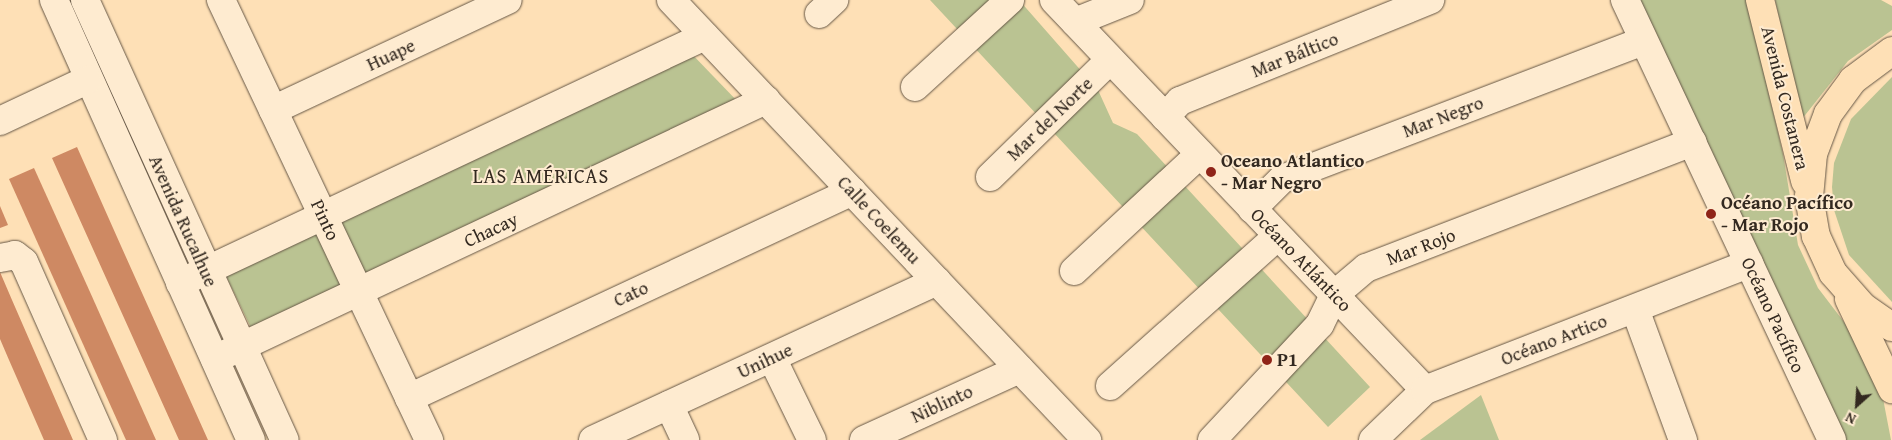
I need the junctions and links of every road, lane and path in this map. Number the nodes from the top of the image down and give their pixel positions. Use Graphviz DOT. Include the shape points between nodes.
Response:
graph roads {
  1 [pos="54,0"];
  2 [pos="85,0"];
  3 [pos="508,0"];
  4 [pos="671,0"];
  5 [pos="1010,0"];
  6 [pos="1054,0"];
  7 [pos="1130,0"];
  8 [pos="1430,0"];
  9 [pos="1625,0"];
  10 [pos="1760,0"];
  11 [pos="229,3"];
  12 [pos="1075,22"];
  13 [pos="706,36"];
  14 [pos="1644,41"];
  15 [pos="1892,51"];
  16 [pos="1110,60"];
  17 [pos="87,80"];
  18 [pos="915,87"];
  19 [pos="766,100"];
  20 [pos="274,110"];
  21 [pos="1165,117"];
  22 [pos="0,121"];
  23 [pos="1693,142"];
  24 [pos="1200,154"];
  25 [pos="990,177"];
  26 [pos="852,191"];
  27 [pos="1809,197"];
  28 [pos="1252,208"];
  29 [pos="323,216"];
  30 [pos="1278,236"];
  31 [pos="0,258"];
  32 [pos="1749,264"];
  33 [pos="204,271"];
  34 [pos="1074,271"];
  35 [pos="180,282"];
  36 [pos="937,282"];
  37 [pos="1845,289"];
  38 [pos="359,292"];
  39 [pos="1334,295"];
  40 [pos="1635,309"];
  41 [pos="1892,327"];
  42 [pos="240,348"];
  43 [pos="772,358"];
  44 [pos="215,359"];
  45 [pos="1020,369"];
  46 [pos="1110,386"];
  47 [pos="1892,389"];
  48 [pos="1425,390"];
  49 [pos="409,398"];
  50 [pos="669,405"];
  51 [pos="103,440"];
  52 [pos="252,440"];
  53 [pos="284,440"];
  54 [pos="429,440"];
  55 [pos="593,440"];
  56 [pos="685,440"];
  57 [pos="812,440"];
  58 [pos="864,440"];
  59 [pos="1087,440"];
  60 [pos="1212,440"];
  61 [pos="1374,440"];
  62 [pos="1683,440"];
  63 [pos="1832,440"];
  1 -- 17 [label="street, Avenida Rucalhue"];
  2 -- 33 [label="street, Avenida Rucalhue"];
  3 -- 20 [label="street, Huape"];
  4 -- 13 [label="street, Calle Coelemu"];
  5 -- 18 [label="street"];
  6 -- 12 [label="street, Océano Atlántico"];
  7 -- 12 [label="street"];
  8 -- 21 [label="street, Mar Báltico" via="1180,101"];
  9 -- 14 [label="street, Océano Pacífico"];
  10 -- 27 [label="main road, Avenida Costanera"];
  11 -- 20 [label="street, Pinto"];
  12 -- 16 [label="street, Océano Atlántico"];
  13 -- 19 [label="street, Calle Coelemu"];
  13 -- 29 [label="street"];
  14 -- 23 [label="street, Océano Pacífico"];
  14 -- 28 [label="street, Mar Negro" via="1282,179"];
  15 -- 27 [label="main road" via="1853,80 1828,114 1813,154"];
  16 -- 21 [label="street, Océano Atlántico"];
  16 -- 25 [label="street, Mar del Norte"];
  17 -- 22 [label="street"];
  17 -- 35 [label="street, Avenida Rucalhue"];
  19 -- 26 [label="street, Calle Coelemu"];
  19 -- 38 [label="street, Chacay"];
  20 -- 29 [label="street, Pinto"];
  21 -- 24 [label="street, Océano Atlántico"];
  23 -- 32 [label="street, Océano Pacífico"];
  23 -- 39 [label="street, Mar Rojo" via="1366,268"];
  24 -- 28 [label="street, Océano Atlántico"];
  24 -- 34 [label="street"];
  26 -- 36 [label="street, Calle Coelemu"];
  26 -- 49 [label="street, Cato"];
  27 -- 37 [label="main road, Avenida Costanera" via="1820,246"];
  28 -- 30 [label="street, Océano Atlántico"];
  29 -- 33 [label="street"];
  29 -- 38 [label="street, Pinto"];
  30 -- 39 [label="street, Océano Atlántico"];
  30 -- 46 [label="street"];
  31 -- 51 [label="street" via="15,256 24,262"];
  32 -- 40 [label="street, Océano Artico"];
  32 -- 63 [label="street, Océano Pacífico"];
  33 -- 35 [label="street"];
  33 -- 42 [label="street, Avenida Rucalhue"];
  35 -- 44 [label="street, Avenida Rucalhue"];
  36 -- 43 [label="street, Unihue"];
  36 -- 45 [label="street, Calle Coelemu"];
  37 -- 41 [label="main road"];
  37 -- 47 [label="main road, Avenida Costanera"];
  38 -- 42 [label="street, Chacay"];
  38 -- 49 [label="street, Pinto"];
  39 -- 48 [label="street, Océano Atlántico"];
  39 -- 60 [label="street, Mar Rojo" via="1320,324"];
  40 -- 48 [label="street, Océano Artico"];
  40 -- 62 [label="street"];
  42 -- 44 [label="street, Chacay"];
  42 -- 53 [label="street, Avenida Rucalhue"];
  43 -- 50 [label="street, Unihue"];
  43 -- 57 [label="street"];
  44 -- 52 [label="street, Avenida Rucalhue"];
  45 -- 58 [label="street, Niblinto"];
  45 -- 59 [label="street, Calle Coelemu"];
  48 -- 61 [label="street, Océano Artico"];
  49 -- 54 [label="street, Pinto"];
  50 -- 55 [label="street, Unihue"];
  50 -- 56 [label="street"];
}
